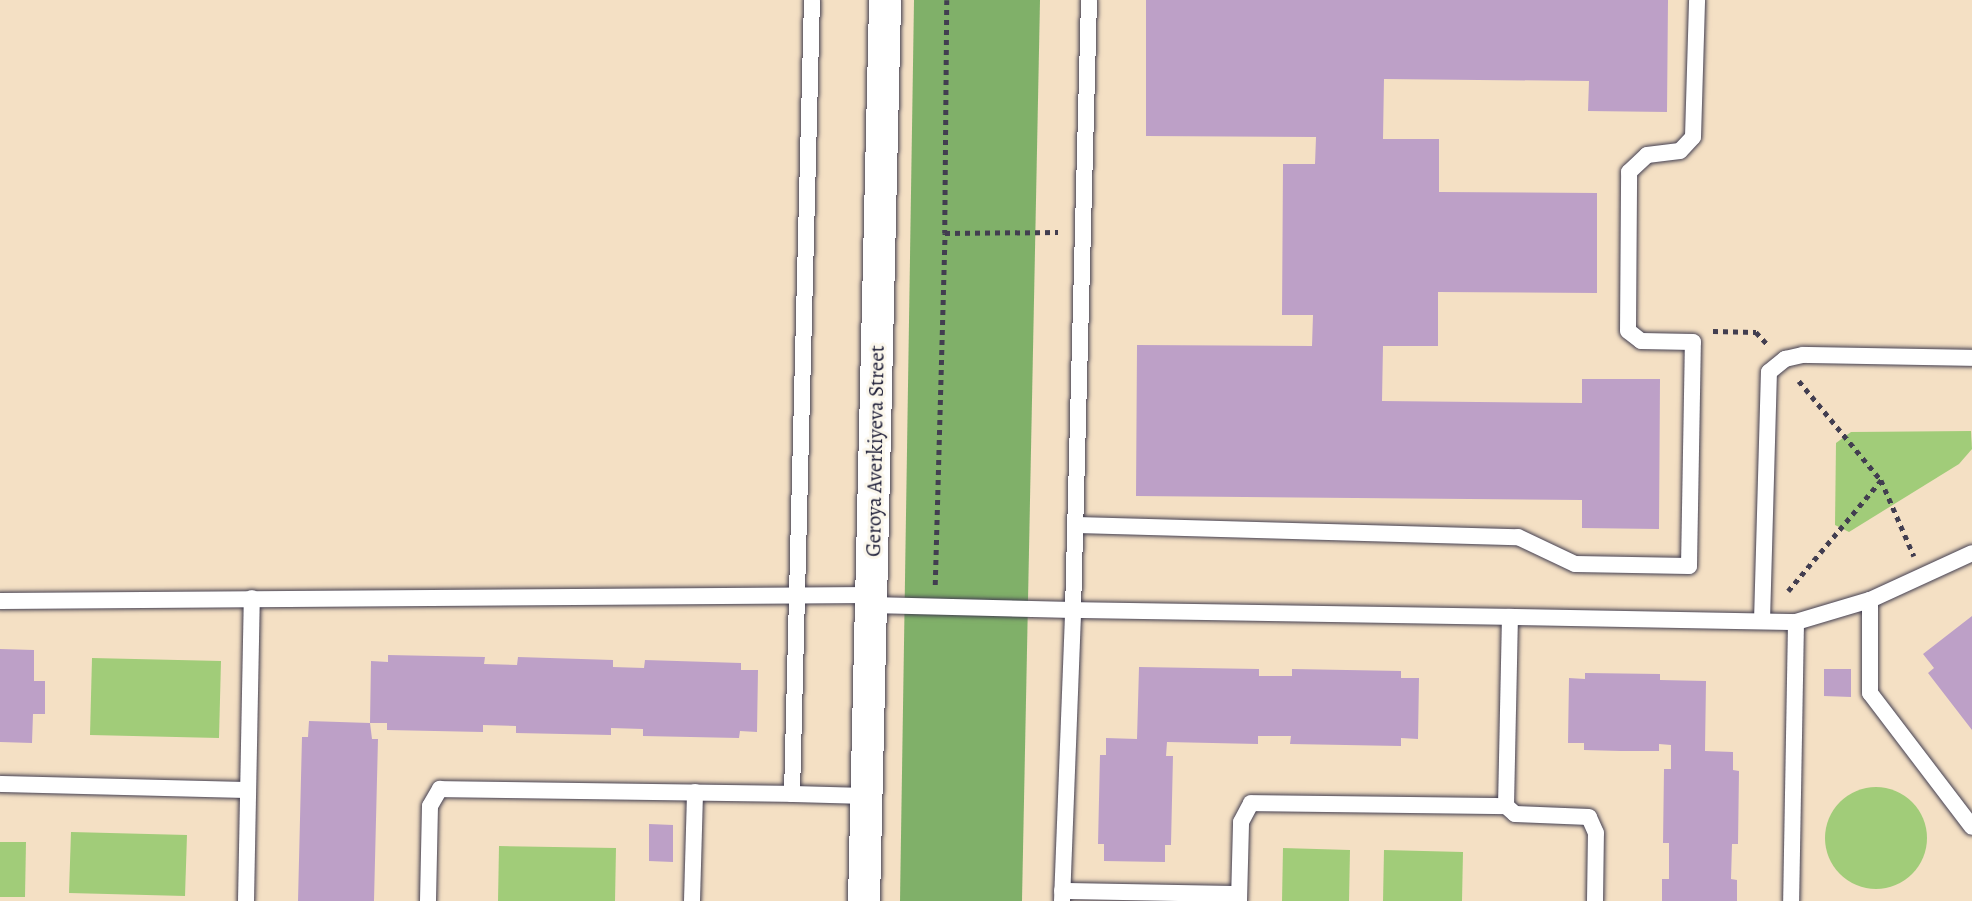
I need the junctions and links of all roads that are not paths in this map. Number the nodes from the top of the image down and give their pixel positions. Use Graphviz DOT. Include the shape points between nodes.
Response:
graph roads {
  1 [pos="812,0"];
  2 [pos="885,0"];
  3 [pos="1090,0"];
  4 [pos="1697,0"];
  5 [pos="1972,358"];
  6 [pos="1076,525"];
  7 [pos="1972,553"];
  8 [pos="797,593"];
  9 [pos="252,598"];
  10 [pos="871,600"];
  11 [pos="1870,600"];
  12 [pos="0,601"];
  13 [pos="1073,610"];
  14 [pos="1510,617"];
  15 [pos="1762,621"];
  16 [pos="1796,622"];
  17 [pos="0,784"];
  18 [pos="248,790"];
  19 [pos="695,792"];
  20 [pos="792,794"];
  21 [pos="867,796"];
  22 [pos="1507,806"];
  23 [pos="1972,827"];
  24 [pos="1062,896"];
  25 [pos="1239,898"];
  26 [pos="246,901"];
  27 [pos="428,901"];
  28 [pos="692,901"];
  29 [pos="864,901"];
  30 [pos="1595,901"];
  31 [pos="1791,901"];
  1 -- 8 [label="lane"];
  2 -- 10 [label="street, Geroya Averkiyeva Street"];
  3 -- 6 [label="lane"];
  4 -- 6 [label="lane" via="1693,137 1681,151 1647,155 1635,162 1629,186 1628,331 1641,341 1693,342 1689,566 1575,564 1518,537"];
  5 -- 15 [label="lane" via="1803,355 1783,361 1769,372"];
  6 -- 13 [label="lane"];
  7 -- 11 [label="lane"];
  8 -- 9 [label="lane"];
  8 -- 10 [label="lane"];
  8 -- 20 [label="lane"];
  9 -- 12 [label="lane"];
  9 -- 18 [label="lane"];
  10 -- 13 [label="lane" via="934,607"];
  10 -- 21 [label="street, Geroya Averkiyeva Street"];
  11 -- 16 [label="lane"];
  11 -- 23 [label="lane" via="1870,693"];
  13 -- 14 [label="lane"];
  13 -- 24 [label="lane"];
  14 -- 15 [label="lane"];
  14 -- 22 [label="lane"];
  15 -- 16 [label="lane"];
  16 -- 31 [label="lane"];
  17 -- 18 [label="lane"];
  18 -- 26 [label="lane"];
  19 -- 20 [label="lane"];
  19 -- 27 [label="lane" via="440,789 430,806"];
  19 -- 28 [label="lane"];
  20 -- 21 [label="lane"];
  21 -- 29 [label="street, Geroya Averkiyeva Street"];
  22 -- 25 [label="lane" via="1251,803 1241,822"];
  22 -- 30 [label="lane" via="1514,814 1589,817 1596,833"];
  24 -- 25 [label="lane"];
}
